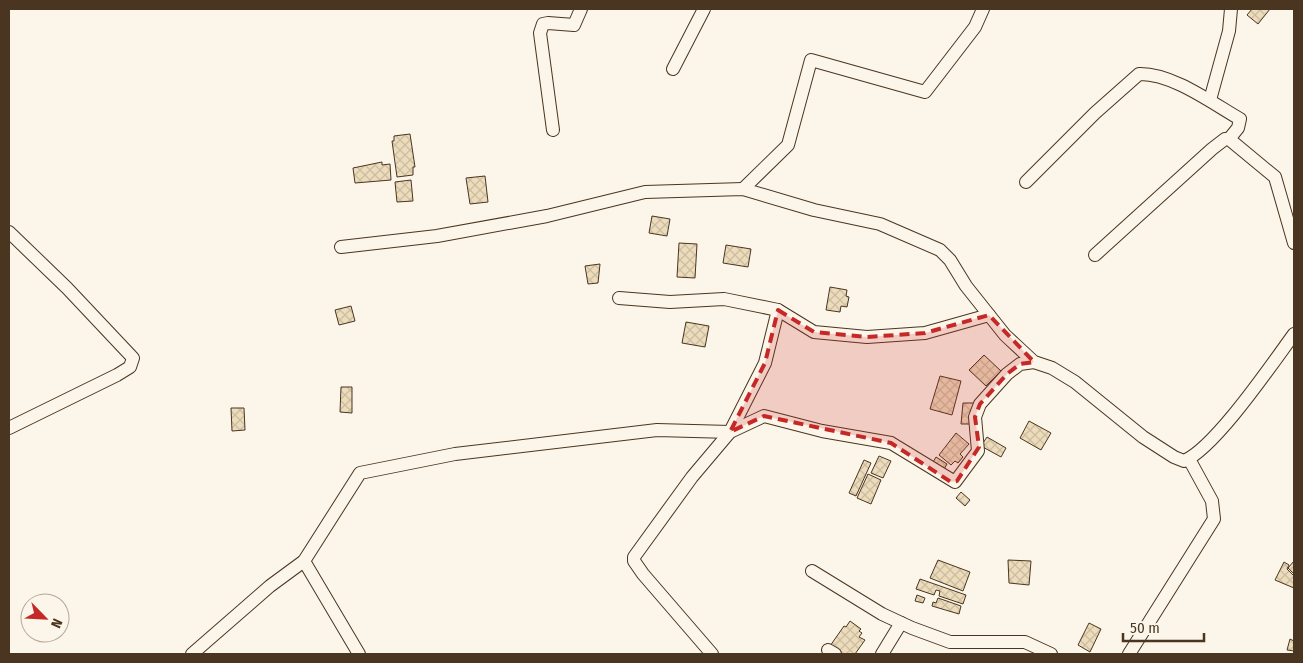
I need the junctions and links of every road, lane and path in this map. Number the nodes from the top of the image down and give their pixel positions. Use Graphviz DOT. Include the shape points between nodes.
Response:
graph roads {
  1 [pos="582,9"];
  2 [pos="704,9"];
  3 [pos="983,9"];
  4 [pos="1231,9"];
  5 [pos="673,69"];
  6 [pos="1210,100"];
  7 [pos="553,130"];
  8 [pos="1229,139"];
  9 [pos="1026,182"];
  10 [pos="743,189"];
  11 [pos="9,232"];
  12 [pos="1294,243"];
  13 [pos="341,247"];
  14 [pos="1095,255"];
  15 [pos="619,298"];
  16 [pos="778,310"];
  17 [pos="989,315"];
  18 [pos="1294,334"];
  19 [pos="1034,362"];
  20 [pos="9,428"];
  21 [pos="730,432"];
  22 [pos="1189,458"];
  23 [pos="304,561"];
  24 [pos="812,570"];
  25 [pos="901,623"];
  26 [pos="192,654"];
  27 [pos="359,654"];
  28 [pos="712,654"];
  29 [pos="882,654"];
  30 [pos="1051,654"];
  31 [pos="1129,654"];
  1 -- 7 [label="street" via="574,25 548,22 543,24 540,33"];
  2 -- 5 [label="street"];
  3 -- 10 [label="street" via="975,28 925,92 811,60 788,145"];
  4 -- 6 [label="street" via="1229,31"];
  6 -- 8 [label="street" via="1240,119 1238,128"];
  6 -- 9 [label="street" via="1152,74 1139,74 1095,112"];
  8 -- 12 [label="street" via="1275,177"];
  8 -- 14 [label="street" via="1212,149"];
  10 -- 13 [label="street" via="646,192 547,216 436,236"];
  10 -- 17 [label="street" via="814,210 880,224 940,250"];
  11 -- 20 [label="street" via="133,358 130,367 118,375"];
  15 -- 16 [label="street" via="670,302 724,299"];
  16 -- 17 [label="street" via="814,332 867,337 925,333"];
  16 -- 21 [label="street" via="764,363"];
  17 -- 19 [label="street" via="1004,335"];
  18 -- 22 [label="street" via="1231,417"];
  19 -- 21 [label="street" via="1020,364 1007,374 980,404 975,418 979,447 954,482 891,443 822,431 764,416"];
  19 -- 22 [label="street" via="1075,382 1143,437 1174,457 1184,461"];
  21 -- 23 [label="street" via="657,430 455,454 360,473"];
  21 -- 28 [label="street" via="642,544 634,561"];
  22 -- 31 [label="street" via="1212,501 1214,519"];
  23 -- 26 [label="street"];
  23 -- 27 [label="street"];
  24 -- 25 [label="street"];
  25 -- 29 [label="street"];
  25 -- 30 [label="street" via="950,642 1025,642"];
}
